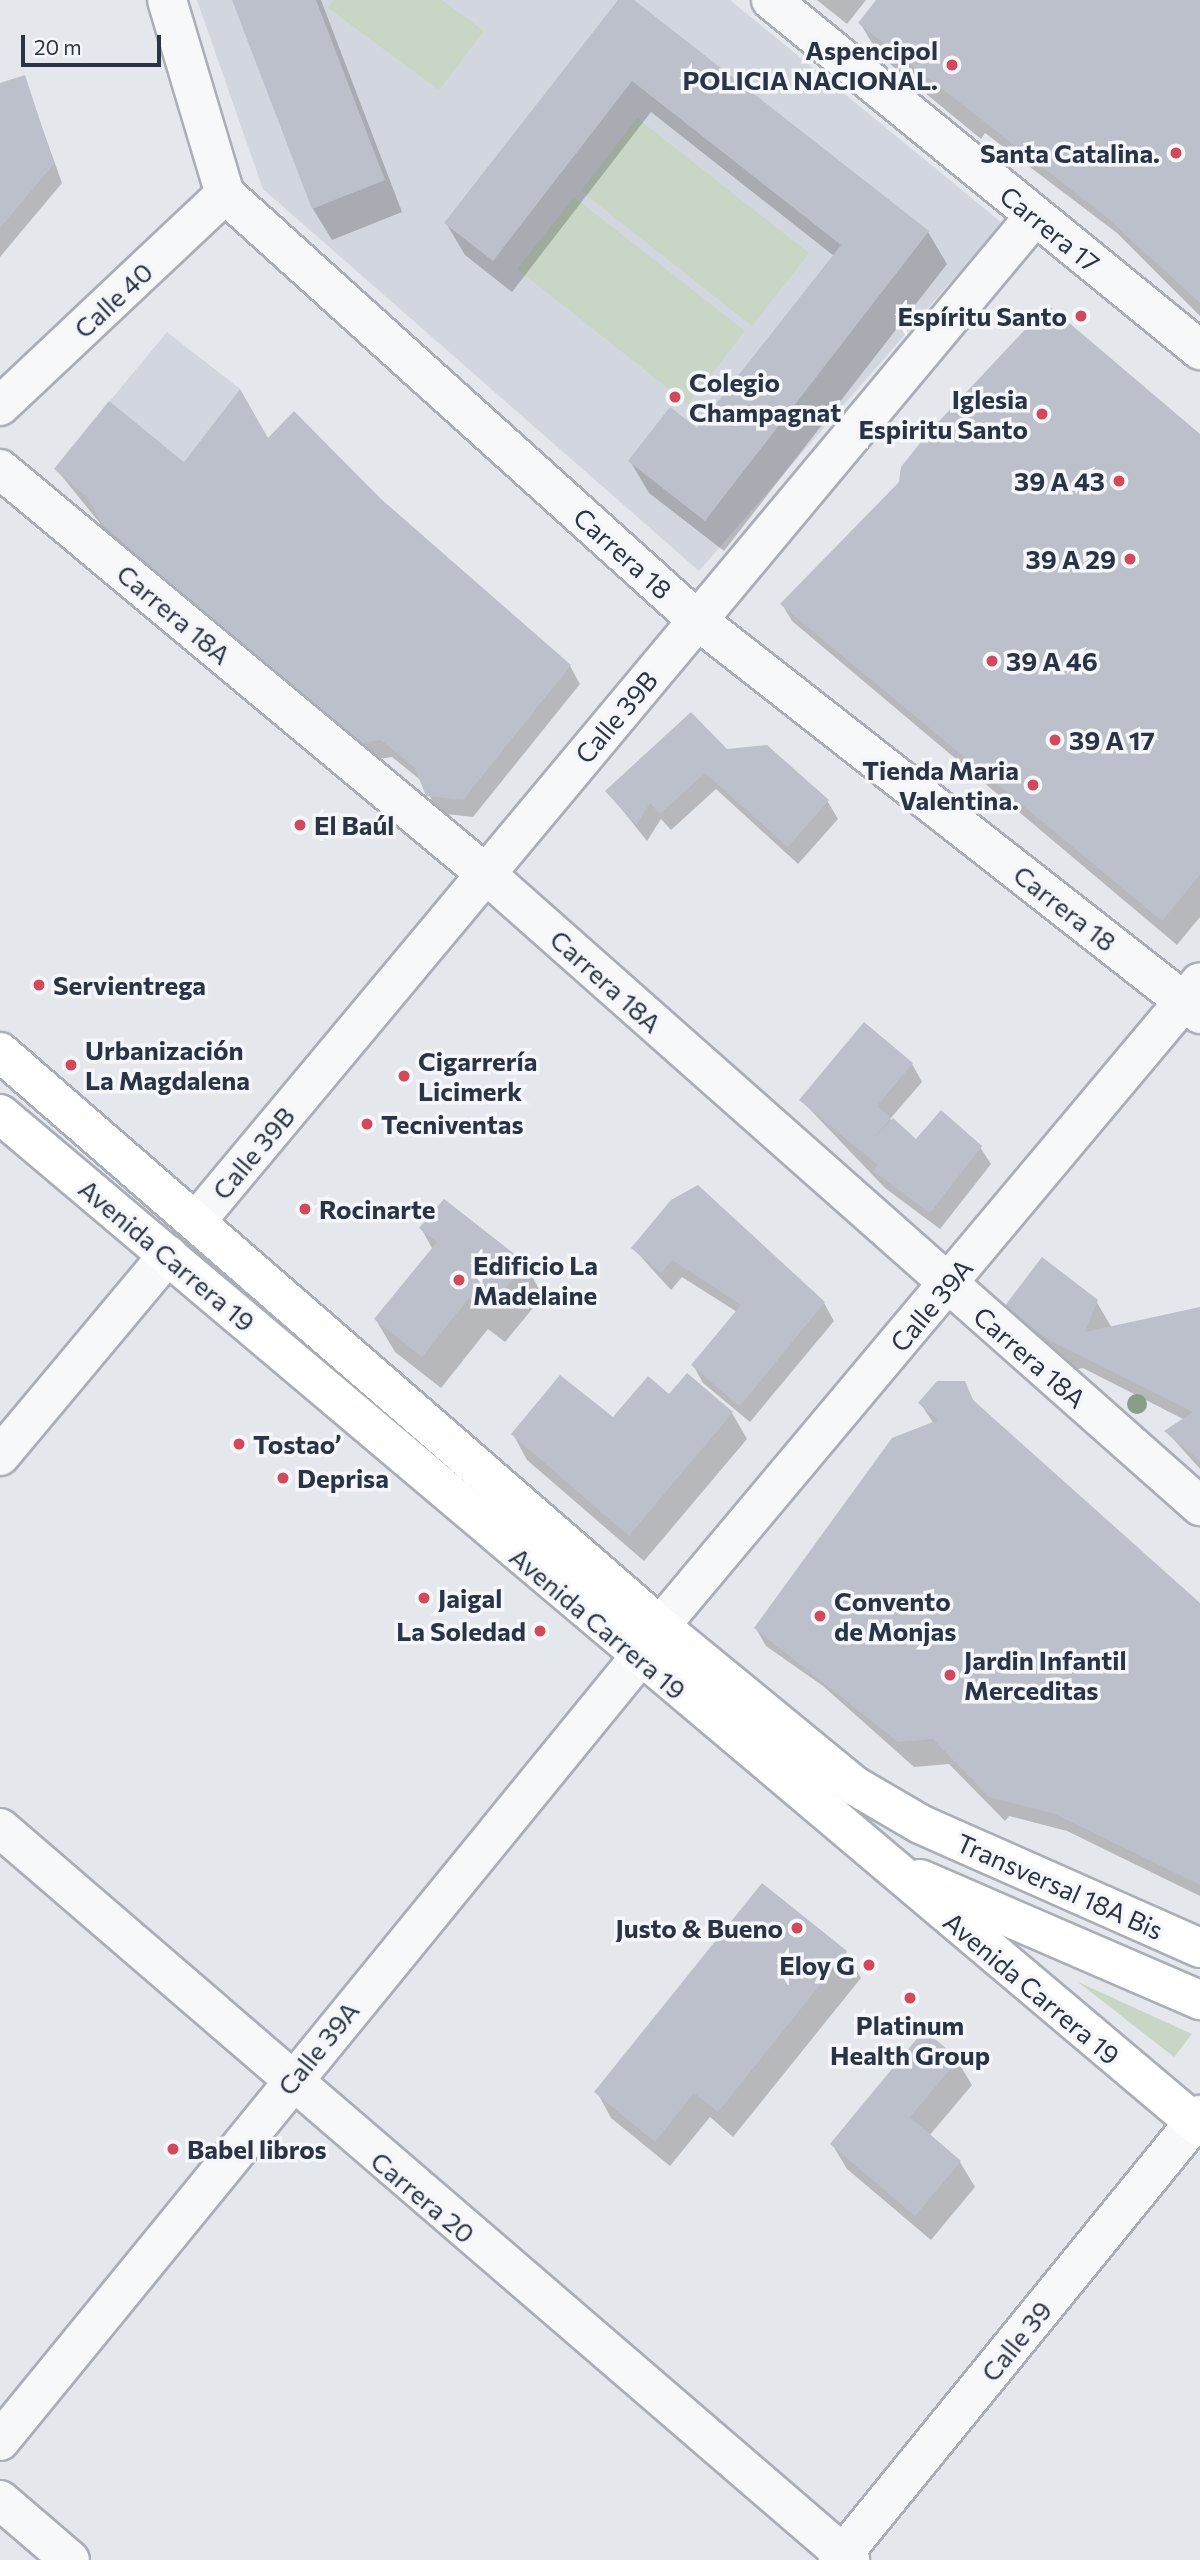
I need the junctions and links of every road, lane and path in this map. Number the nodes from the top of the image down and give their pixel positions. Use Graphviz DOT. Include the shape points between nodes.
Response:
graph roads {
  1 [pos="167,0"];
  2 [pos="771,0"];
  3 [pos="225,194"];
  4 [pos="1034,217"];
  5 [pos="1200,350"];
  6 [pos="0,406"];
  7 [pos="0,469"];
  8 [pos="697,620"];
  9 [pos="486,874"];
  10 [pos="1195,999"];
  11 [pos="0,1052"];
  12 [pos="0,1114"];
  13 [pos="198,1219"];
  14 [pos="168,1255"];
  15 [pos="948,1286"];
  16 [pos="0,1456"];
  17 [pos="1200,1506"];
  18 [pos="660,1626"];
  19 [pos="639,1658"];
  20 [pos="920,1824"];
  21 [pos="0,1828"];
  22 [pos="874,1857"];
  23 [pos="1200,1948"];
  24 [pos="1200,2000"];
  25 [pos="290,2083"];
  26 [pos="1198,2118"];
  27 [pos="0,2441"];
  28 [pos="0,2500"];
  29 [pos="843,2558"];
  30 [pos="70,2560"];
  1 -- 3 [label="street"];
  2 -- 4 [label="street, Carrera 17"];
  3 -- 6 [label="street, Calle 40"];
  3 -- 8 [label="street, Carrera 18"];
  4 -- 5 [label="street, Carrera 17"];
  4 -- 8 [label="street, Calle 39B"];
  7 -- 9 [label="street, Carrera 18A"];
  8 -- 9 [label="street, Calle 39B"];
  8 -- 10 [label="street, Carrera 18"];
  9 -- 13 [label="street, Calle 39B"];
  9 -- 15 [label="street, Carrera 18A"];
  10 -- 15 [label="street, Calle 39A"];
  11 -- 13 [label="main road, Avenida Carrera 19"];
  12 -- 14 [label="main road, Avenida Carrera 19"];
  13 -- 18 [label="main road, Avenida Carrera 19"];
  14 -- 16 [label="street"];
  14 -- 19 [label="main road, Avenida Carrera 19"];
  15 -- 17 [label="street, Carrera 18A"];
  15 -- 18 [label="street, Calle 39A"];
  18 -- 20 [label="main road, Avenida Carrera 19" via="818,1758"];
  19 -- 22 [label="main road, Avenida Carrera 19"];
  19 -- 25 [label="street, Calle 39A"];
  20 -- 23 [label="main road, Transversal 18A Bis"];
  21 -- 25 [label="street, Carrera 20"];
  22 -- 24 [label="main road, Transversal 18A Bis"];
  22 -- 26 [label="main road, Avenida Carrera 19"];
  25 -- 27 [label="street, Calle 39A"];
  25 -- 29 [label="street, Carrera 20"];
  26 -- 29 [label="street, Calle 39"];
  28 -- 30 [label="street"];
}
